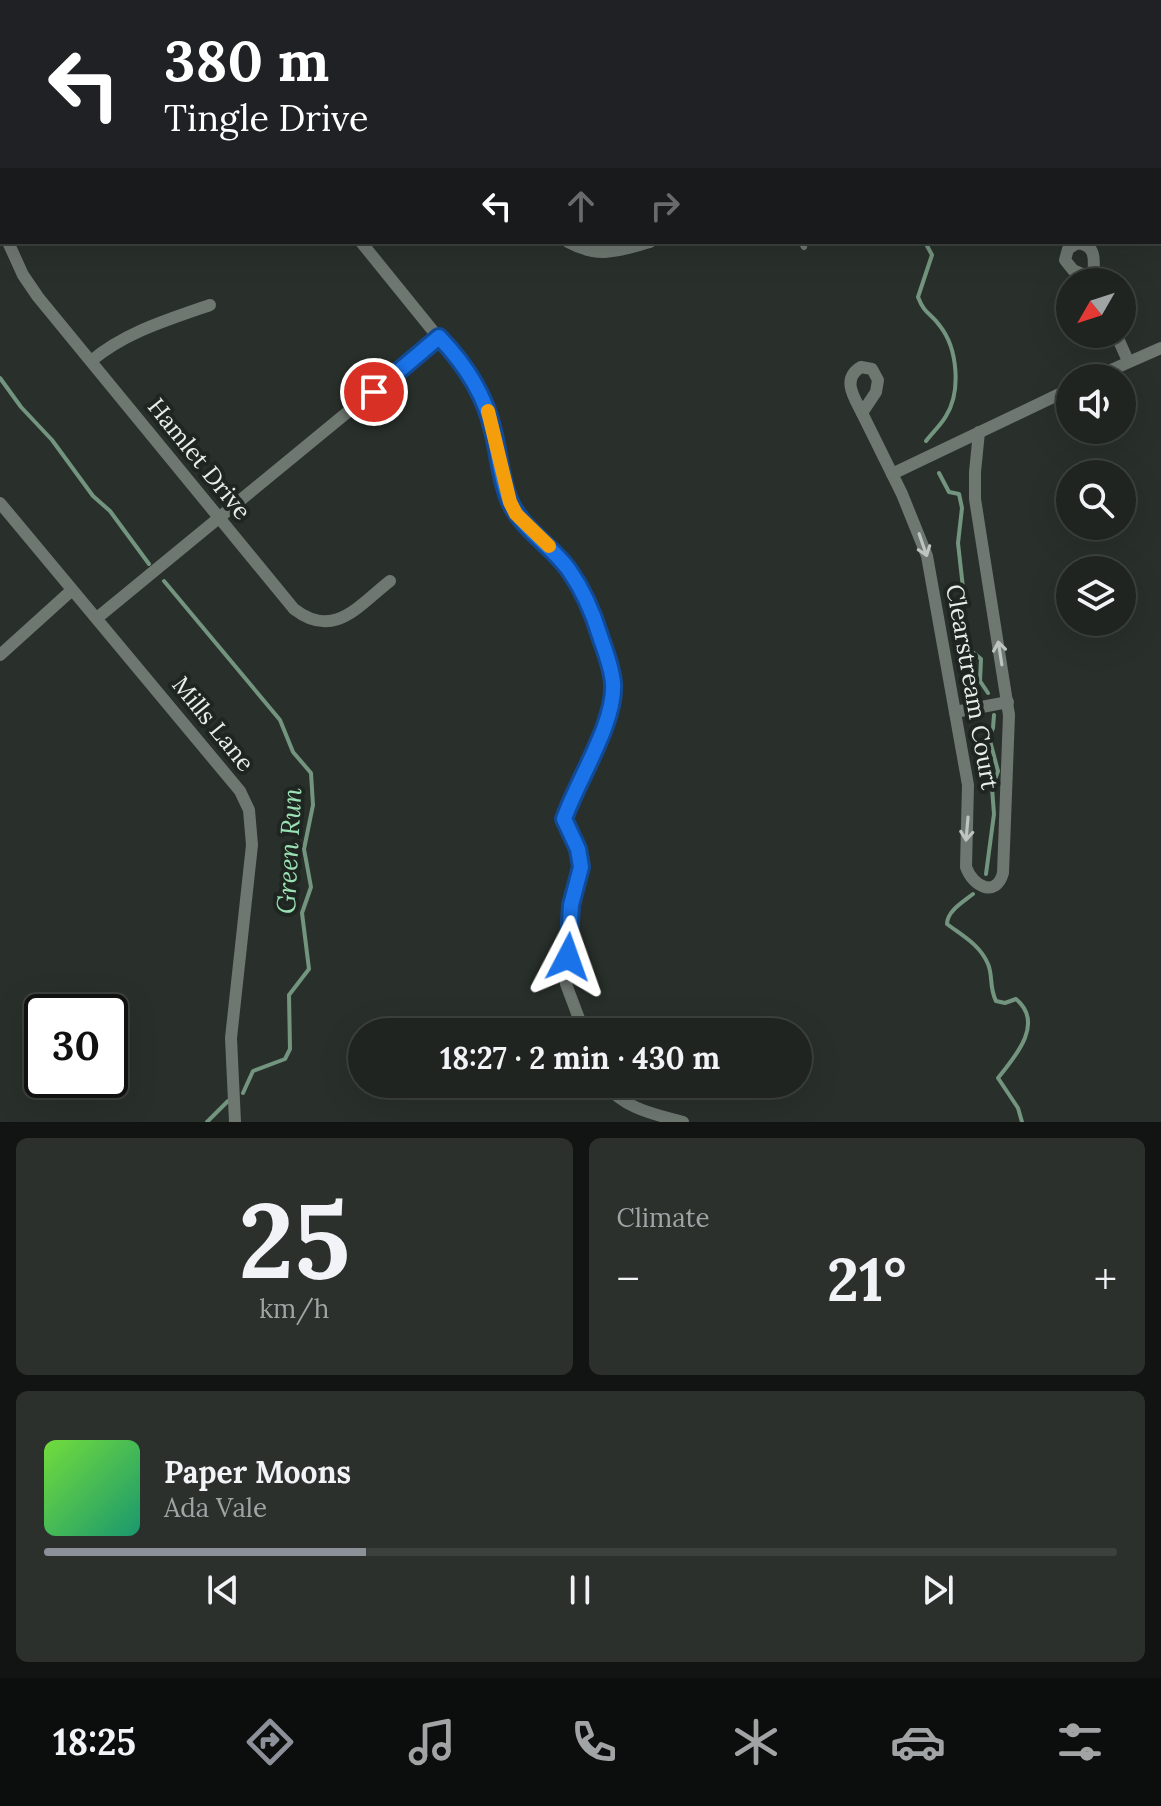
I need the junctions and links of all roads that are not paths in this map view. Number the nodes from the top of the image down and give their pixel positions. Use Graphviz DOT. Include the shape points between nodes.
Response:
graph roads {
  1 [pos="9,244"];
  2 [pos="363,244"];
  3 [pos="573,244"];
  4 [pos="643,244"];
  5 [pos="210,305"];
  6 [pos="439,337"];
  7 [pos="1122,348"];
  8 [pos="1161,348"];
  9 [pos="91,361"];
  10 [pos="1128,361"];
  11 [pos="1122,364"];
  12 [pos="1056,396"];
  13 [pos="862,413"];
  14 [pos="979,432"];
  15 [pos="892,474"];
  16 [pos="0,503"];
  17 [pos="219,518"];
  18 [pos="390,581"];
  19 [pos="72,590"];
  20 [pos="97,618"];
  21 [pos="0,655"];
  22 [pos="1008,702"];
  23 [pos="955,712"];
  24 [pos="579,1018"];
  25 [pos="621,1098"];
  26 [pos="235,1122"];
  27 [pos="683,1122"];
  1 -- 9 [label="street, Hamlet Drive" via="23,275"];
  2 -- 6 [label="street"];
  3 -- 4 [label="street" via="594,253"];
  5 -- 9 [label="street" via="144,327"];
  6 -- 17 [label="street"];
  6 -- 24 [label="street" via="487,407 516,514 550,546 585,597 613,683 598,741 564,819 581,867 571,905 566,984"];
  7 -- 10 [label="street"];
  8 -- 10 [label="street"];
  9 -- 17 [label="street, Hamlet Drive"];
  10 -- 11 [label="street"];
  12 -- 14 [label="street"];
  13 -- 15 [label="street, Clearstream Court"];
  14 -- 15 [label="street"];
  22 -- 14 [label="street, Clearstream Court, one-way" via="975,499"];
  15 -- 23 [label="street, Clearstream Court, one-way" via="927,556"];
  16 -- 19 [label="street, Mills Lane"];
  17 -- 18 [label="street, Hamlet Drive" via="276,589 311,621 339,620"];
  17 -- 20 [label="street"];
  19 -- 20 [label="street, Mills Lane"];
  19 -- 21 [label="street"];
  20 -- 26 [label="street, Mills Lane" via="240,791 249,810 252,845 231,1038"];
  22 -- 23 [label="street"];
  23 -- 22 [label="street, Clearstream Court, one-way" via="969,798 966,867 986,889 998,884 1003,873"];
  25 -- 27 [label="street" via="640,1110"];
}
